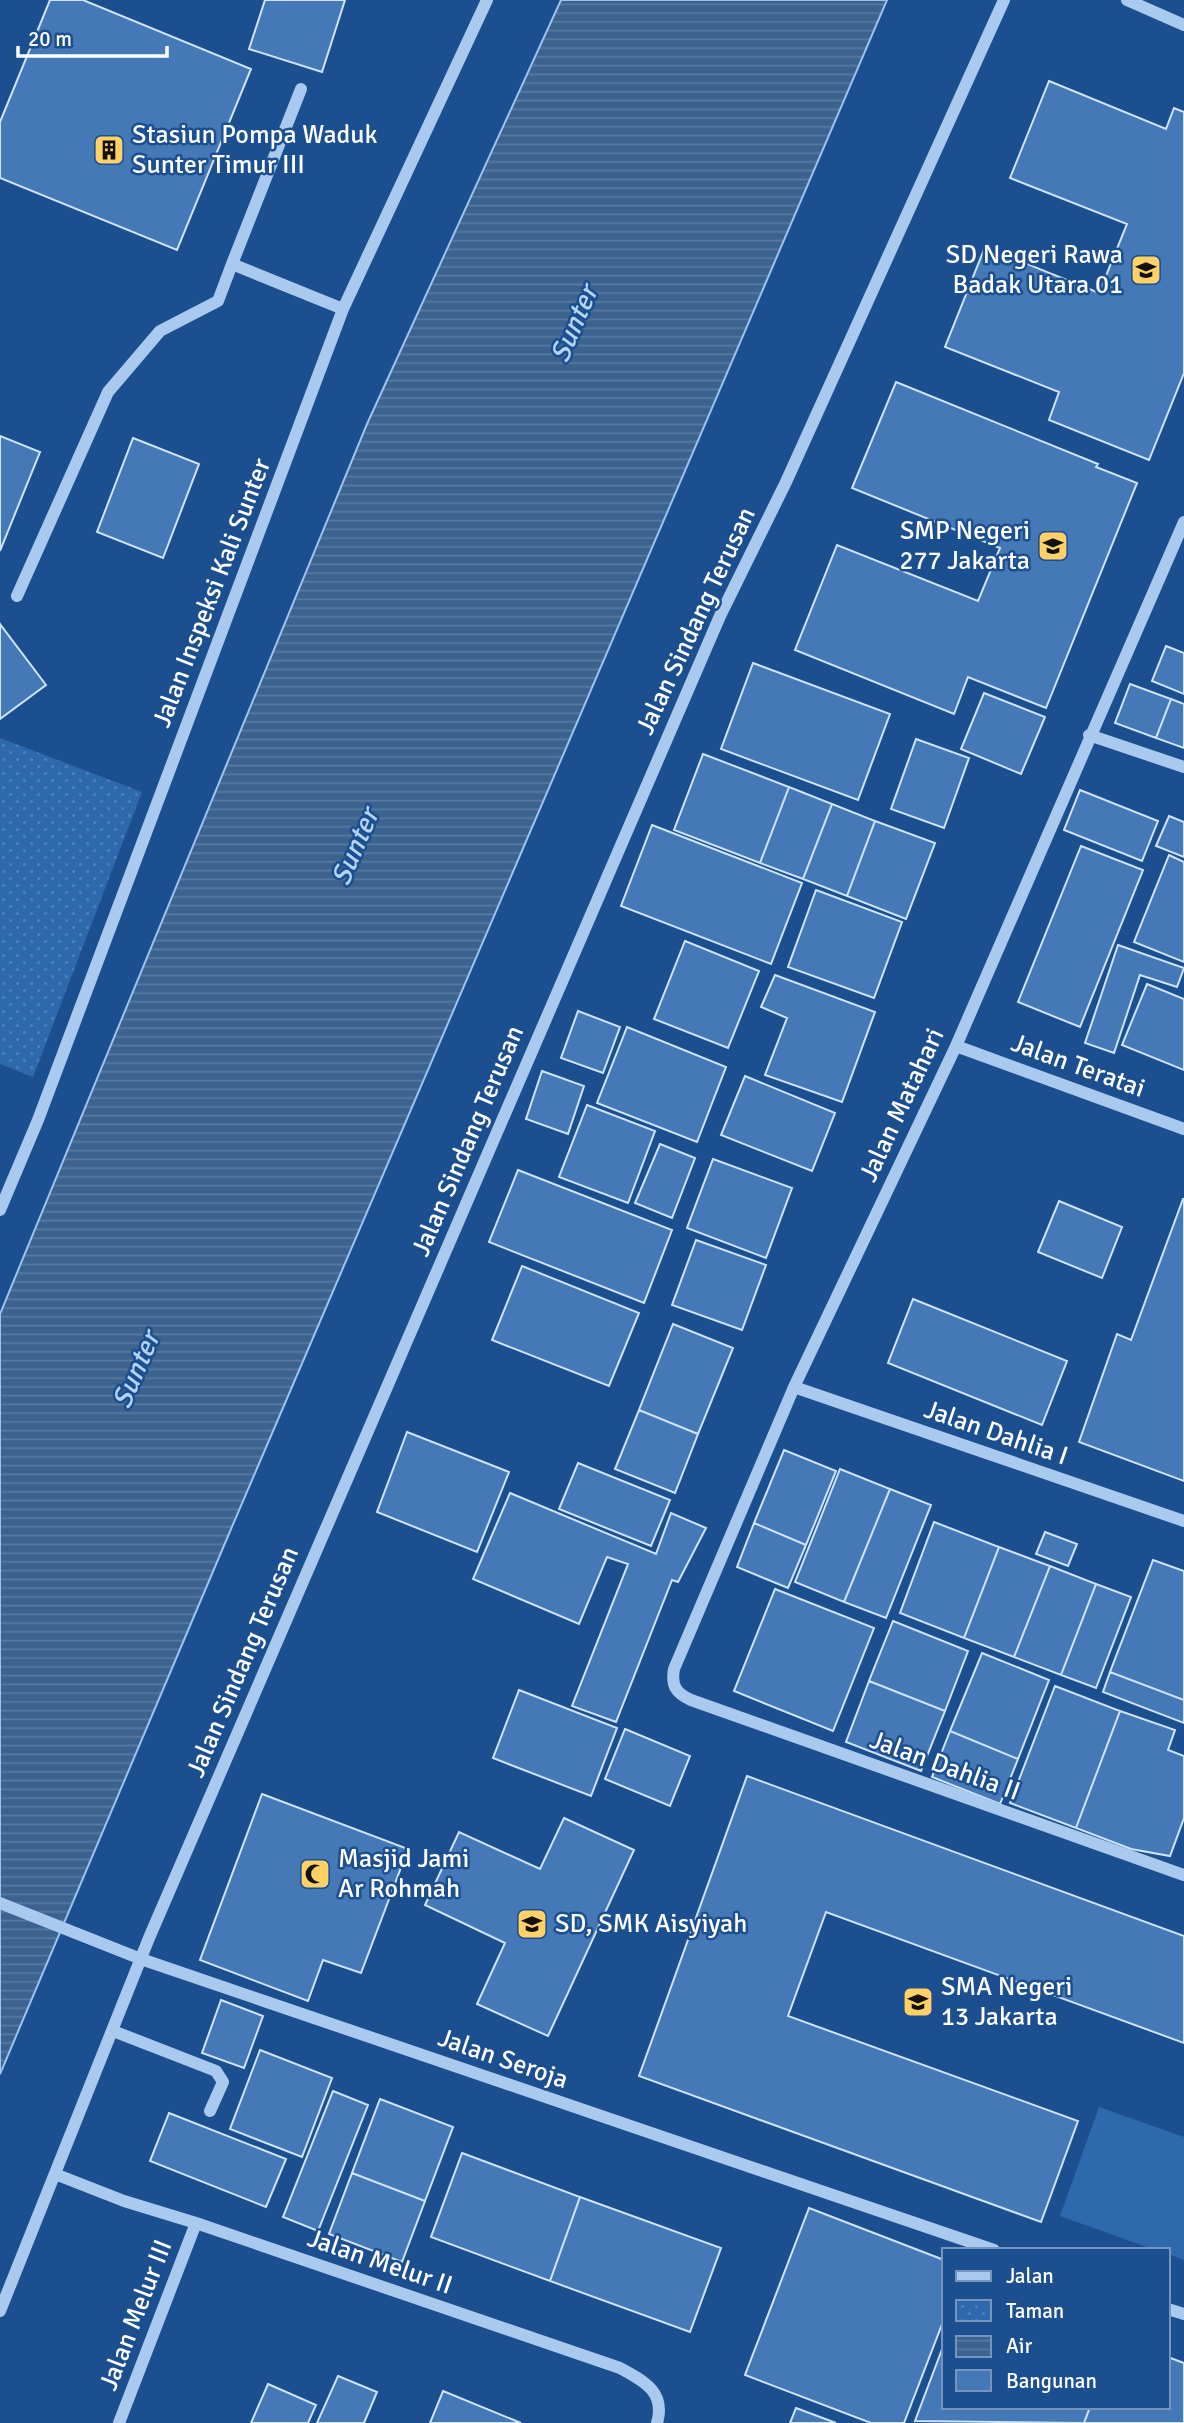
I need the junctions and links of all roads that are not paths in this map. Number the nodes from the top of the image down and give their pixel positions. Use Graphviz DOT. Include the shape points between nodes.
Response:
graph roads {
  1 [pos="487,0"];
  2 [pos="1004,0"];
  3 [pos="1127,0"];
  4 [pos="1184,25"];
  5 [pos="301,89"];
  6 [pos="232,264"];
  7 [pos="343,309"];
  8 [pos="1184,522"];
  9 [pos="17,596"];
  10 [pos="1089,735"];
  11 [pos="1184,767"];
  12 [pos="956,1046"];
  13 [pos="1184,1129"];
  14 [pos="0,1210"];
  15 [pos="794,1387"];
  16 [pos="1184,1521"];
  17 [pos="691,1700"];
  18 [pos="1184,1875"];
  19 [pos="0,1903"];
  20 [pos="141,1959"];
  21 [pos="113,2031"];
  22 [pos="210,2111"];
  23 [pos="55,2175"];
  24 [pos="196,2223"];
  25 [pos="989,2248"];
  26 [pos="0,2311"];
  27 [pos="119,2423"];
  28 [pos="657,2423"];
  1 -- 7 [label="street, Jalan Inspeksi Kali Sunter"];
  2 -- 20 [label="street, Jalan Sindang Terusan" via="786,482 720,616"];
  3 -- 4 [label="street"];
  5 -- 6 [label="street"];
  6 -- 7 [label="street"];
  6 -- 9 [label="street" via="218,301 160,331 108,392"];
  7 -- 14 [label="street, Jalan Inspeksi Kali Sunter" via="48,1094"];
  8 -- 10 [label="street, Jalan Matahari"];
  10 -- 11 [label="street"];
  10 -- 12 [label="street, Jalan Matahari"];
  12 -- 13 [label="street, Jalan Teratai"];
  12 -- 15 [label="street, Jalan Matahari"];
  15 -- 16 [label="street, Jalan Dahlia I"];
  15 -- 17 [label="street, Jalan Matahari" via="674,1669 674,1688"];
  17 -- 18 [label="street, Jalan Dahlia II"];
  19 -- 20 [label="street, Jalan Seroja"];
  20 -- 21 [label="street, Jalan Sindang Terusan"];
  20 -- 25 [label="street, Jalan Seroja"];
  21 -- 22 [label="street" via="216,2071 223,2082"];
  21 -- 23 [label="street, Jalan Sindang Terusan"];
  23 -- 24 [label="street, Jalan Melur II"];
  23 -- 26 [label="street, Jalan Sindang Terusan"];
  24 -- 27 [label="street, Jalan Melur III"];
  24 -- 28 [label="street, Jalan Melur II" via="620,2368 655,2393 660,2412"];
}
